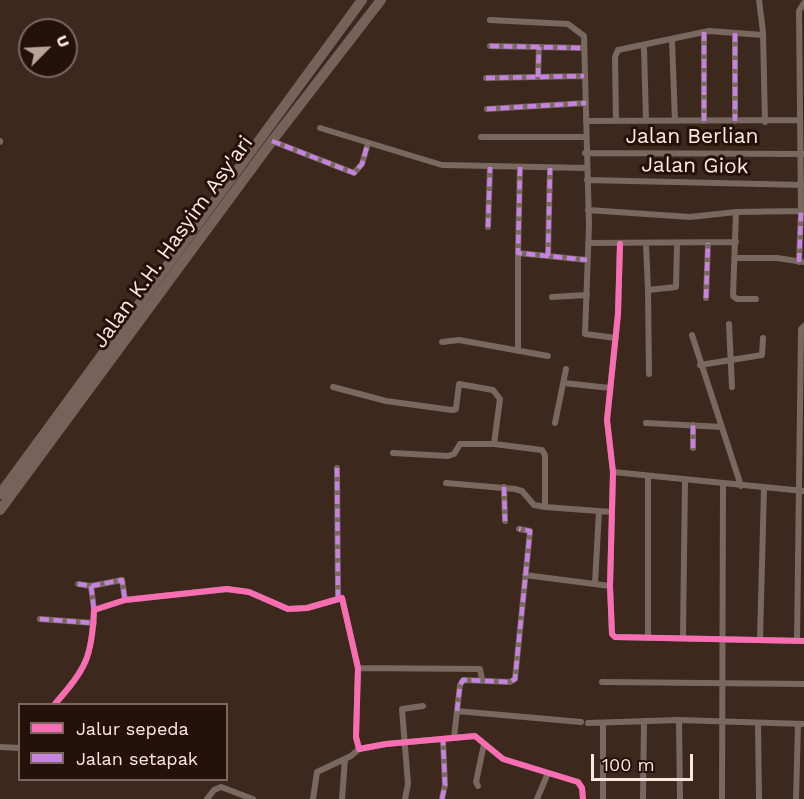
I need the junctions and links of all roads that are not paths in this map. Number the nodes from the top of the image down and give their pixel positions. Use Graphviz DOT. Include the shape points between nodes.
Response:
graph roads {
  1 [pos="362,0"];
  2 [pos="381,0"];
  3 [pos="759,0"];
  4 [pos="804,3"];
  5 [pos="490,20"];
  6 [pos="704,32"];
  7 [pos="735,33"];
  8 [pos="763,35"];
  9 [pos="672,40"];
  10 [pos="490,46"];
  11 [pos="644,46"];
  12 [pos="539,47"];
  13 [pos="584,48"];
  14 [pos="802,67"];
  15 [pos="584,76"];
  16 [pos="538,77"];
  17 [pos="486,78"];
  18 [pos="802,93"];
  19 [pos="586,104"];
  20 [pos="487,109"];
  21 [pos="800,120"];
  22 [pos="586,121"];
  23 [pos="616,121"];
  24 [pos="646,121"];
  25 [pos="675,121"];
  26 [pos="704,121"];
  27 [pos="735,121"];
  28 [pos="765,122"];
  29 [pos="320,128"];
  30 [pos="482,137"];
  31 [pos="586,137"];
  32 [pos="272,141"];
  33 [pos="368,143"];
  34 [pos="585,153"];
  35 [pos="802,154"];
  36 [pos="490,167"];
  37 [pos="520,167"];
  38 [pos="550,168"];
  39 [pos="586,168"];
  40 [pos="587,180"];
  41 [pos="803,185"];
  42 [pos="588,210"];
  43 [pos="801,211"];
  44 [pos="736,212"];
  45 [pos="488,227"];
  46 [pos="735,242"];
  47 [pos="588,243"];
  48 [pos="708,243"];
  49 [pos="620,244"];
  50 [pos="646,244"];
  51 [pos="677,244"];
  52 [pos="518,253"];
  53 [pos="548,256"];
  54 [pos="736,258"];
  55 [pos="587,260"];
  56 [pos="801,262"];
  57 [pos="648,290"];
  58 [pos="587,295"];
  59 [pos="552,297"];
  60 [pos="705,297"];
  61 [pos="756,299"];
  62 [pos="729,324"];
  63 [pos="804,326"];
  64 [pos="692,335"];
  65 [pos="616,338"];
  66 [pos="763,338"];
  67 [pos="442,342"];
  68 [pos="518,351"];
  69 [pos="548,356"];
  70 [pos="730,359"];
  71 [pos="700,365"];
  72 [pos="566,369"];
  73 [pos="649,374"];
  74 [pos="564,383"];
  75 [pos="333,387"];
  76 [pos="732,387"];
  77 [pos="610,388"];
  78 [pos="555,423"];
  79 [pos="646,423"];
  80 [pos="693,425"];
  81 [pos="722,427"];
  82 [pos="494,444"];
  83 [pos="693,448"];
  84 [pos="393,453"];
  85 [pos="337,468"];
  86 [pos="613,472"];
  87 [pos="648,476"];
  88 [pos="685,480"];
  89 [pos="446,483"];
  90 [pos="723,484"];
  91 [pos="741,486"];
  92 [pos="504,487"];
  93 [pos="764,488"];
  94 [pos="802,491"];
  95 [pos="0,494"];
  96 [pos="545,507"];
  97 [pos="0,510"];
  98 [pos="598,511"];
  99 [pos="612,512"];
  100 [pos="505,521"];
  101 [pos="519,529"];
  102 [pos="525,575"];
  103 [pos="78,584"];
  104 [pos="595,584"];
  105 [pos="91,586"];
  106 [pos="610,586"];
  107 [pos="338,597"];
  108 [pos="125,600"];
  109 [pos="94,610"];
  110 [pos="40,619"];
  111 [pos="94,623"];
  112 [pos="683,636"];
  113 [pos="648,637"];
  114 [pos="723,638"];
  115 [pos="760,640"];
  116 [pos="800,641"];
  117 [pos="358,668"];
  118 [pos="482,680"];
  119 [pos="602,682"];
  120 [pos="723,684"];
  121 [pos="804,684"];
  122 [pos="57,703"];
  123 [pos="423,706"];
  124 [pos="457,711"];
  125 [pos="679,720"];
  126 [pos="644,721"];
  127 [pos="722,722"];
  128 [pos="603,723"];
  129 [pos="758,723"];
  130 [pos="801,724"];
  131 [pos="454,738"];
  132 [pos="443,740"];
  133 [pos="406,742"];
  134 [pos="484,744"];
  135 [pos="0,747"];
  136 [pos="18,748"];
  137 [pos="359,749"];
  138 [pos="345,759"];
  139 [pos="548,773"];
  140 [pos="478,786"];
  141 [pos="248,798"];
  142 [pos="207,799"];
  143 [pos="313,799"];
  144 [pos="342,799"];
  145 [pos="405,799"];
  146 [pos="442,799"];
  147 [pos="537,799"];
  148 [pos="583,799"];
  149 [pos="603,799"];
  150 [pos="643,799"];
  151 [pos="680,799"];
  152 [pos="722,799"];
  153 [pos="759,799"];
  154 [pos="796,799"];
  1 -- 95 [label="highway, Jalan K.H. Hasyim Asy'ari"];
  2 -- 32 [label="highway, Jalan K.H. Hasyim Asy'ari"];
  3 -- 8 [label="street"];
  4 -- 14 [label="street" via="799,11"];
  5 -- 13 [label="street" via="568,24 582,33"];
  6 -- 7 [label="street"];
  6 -- 9 [label="street"];
  6 -- 26 [label="street"];
  7 -- 8 [label="street"];
  7 -- 27 [label="street"];
  8 -- 28 [label="street"];
  9 -- 11 [label="street"];
  9 -- 25 [label="street"];
  10 -- 12 [label="street"];
  11 -- 23 [label="street" via="616,53"];
  11 -- 24 [label="street"];
  12 -- 13 [label="street"];
  12 -- 16 [label="street"];
  13 -- 15 [label="street"];
  14 -- 18 [label="street"];
  15 -- 16 [label="street"];
  15 -- 19 [label="street"];
  16 -- 17 [label="street"];
  18 -- 21 [label="street"];
  19 -- 20 [label="street"];
  19 -- 22 [label="street"];
  21 -- 28 [label="street"];
  21 -- 35 [label="street"];
  22 -- 23 [label="street"];
  22 -- 31 [label="street"];
  23 -- 24 [label="street"];
  24 -- 25 [label="street"];
  25 -- 26 [label="street"];
  26 -- 27 [label="street"];
  27 -- 28 [label="street"];
  29 -- 33 [label="street"];
  30 -- 31 [label="street"];
  31 -- 34 [label="street"];
  32 -- 33 [label="street" via="354,173 362,164"];
  32 -- 97 [label="highway, Jalan K.H. Hasyim Asy'ari"];
  33 -- 36 [label="street" via="426,162"];
  34 -- 35 [label="street, Jalan Berlian"];
  34 -- 39 [label="street"];
  35 -- 41 [label="street"];
  36 -- 37 [label="street"];
  36 -- 45 [label="street"];
  37 -- 38 [label="street"];
  37 -- 52 [label="street"];
  38 -- 39 [label="street"];
  38 -- 53 [label="street"];
  39 -- 40 [label="street"];
  40 -- 41 [label="street, Jalan Giok"];
  40 -- 42 [label="street"];
  41 -- 43 [label="street"];
  42 -- 44 [label="street" via="690,217"];
  42 -- 47 [label="street"];
  43 -- 44 [label="street"];
  43 -- 56 [label="street"];
  44 -- 46 [label="street"];
  46 -- 48 [label="street"];
  46 -- 54 [label="street"];
  47 -- 49 [label="street"];
  47 -- 55 [label="street"];
  48 -- 51 [label="street"];
  48 -- 60 [label="street"];
  49 -- 50 [label="street"];
  49 -- 65 [label="street"];
  50 -- 51 [label="street"];
  50 -- 57 [label="street"];
  51 -- 57 [label="street" via="676,287"];
  52 -- 53 [label="street"];
  52 -- 68 [label="street"];
  53 -- 55 [label="street"];
  54 -- 56 [label="street"];
  54 -- 61 [label="street" via="733,296"];
  55 -- 58 [label="street"];
  57 -- 73 [label="street"];
  58 -- 59 [label="street"];
  58 -- 65 [label="street" via="585,334"];
  62 -- 70 [label="street"];
  63 -- 94 [label="street" via="800,359"];
  64 -- 71 [label="street"];
  65 -- 77 [label="street"];
  66 -- 70 [label="street" via="762,355"];
  67 -- 68 [label="street" via="459,340"];
  68 -- 69 [label="street"];
  70 -- 71 [label="street"];
  70 -- 76 [label="street"];
  71 -- 81 [label="street"];
  72 -- 74 [label="street"];
  74 -- 77 [label="street"];
  74 -- 78 [label="street"];
  75 -- 82 [label="street" via="386,401 452,410 456,409 459,384 493,390 500,399"];
  77 -- 86 [label="street" via="607,429"];
  79 -- 80 [label="street"];
  80 -- 81 [label="street"];
  80 -- 83 [label="street"];
  81 -- 91 [label="street"];
  82 -- 84 [label="street" via="460,444 448,456"];
  82 -- 96 [label="street" via="542,450"];
  85 -- 107 [label="street"];
  86 -- 87 [label="street"];
  86 -- 99 [label="street"];
  87 -- 88 [label="street"];
  87 -- 113 [label="street"];
  88 -- 90 [label="street"];
  88 -- 112 [label="street"];
  89 -- 92 [label="street"];
  90 -- 91 [label="street"];
  90 -- 114 [label="street"];
  91 -- 93 [label="street"];
  92 -- 96 [label="street" via="522,490 534,505"];
  92 -- 100 [label="street"];
  93 -- 94 [label="street"];
  93 -- 115 [label="street"];
  94 -- 116 [label="street"];
  96 -- 98 [label="street"];
  98 -- 99 [label="street"];
  98 -- 104 [label="street"];
  99 -- 106 [label="street"];
  101 -- 102 [label="street" via="530,530"];
  102 -- 104 [label="street"];
  102 -- 118 [label="street" via="515,679"];
  103 -- 105 [label="street"];
  104 -- 106 [label="street"];
  105 -- 108 [label="street" via="123,581"];
  105 -- 109 [label="street"];
  106 -- 113 [label="street" via="614,636"];
  107 -- 108 [label="street" via="296,609 234,589"];
  107 -- 117 [label="street" via="343,599"];
  108 -- 109 [label="street"];
  109 -- 111 [label="street"];
  110 -- 111 [label="street"];
  111 -- 122 [label="street" via="86,664"];
  112 -- 113 [label="street"];
  112 -- 114 [label="street"];
  114 -- 115 [label="street"];
  114 -- 120 [label="street"];
  115 -- 116 [label="street"];
  117 -- 118 [label="street" via="480,669"];
  117 -- 137 [label="street"];
  118 -- 124 [label="street" via="460,682"];
  119 -- 120 [label="street"];
  120 -- 121 [label="street"];
  120 -- 127 [label="street"];
  123 -- 133 [label="street" via="403,708"];
  124 -- 128 [label="street"];
  124 -- 131 [label="street"];
  125 -- 126 [label="street"];
  125 -- 127 [label="street"];
  125 -- 151 [label="street"];
  126 -- 128 [label="street"];
  126 -- 150 [label="street"];
  127 -- 129 [label="street"];
  127 -- 152 [label="street"];
  128 -- 149 [label="street"];
  129 -- 130 [label="street"];
  129 -- 153 [label="street"];
  130 -- 154 [label="street"];
  131 -- 132 [label="street"];
  131 -- 134 [label="street" via="475,736"];
  132 -- 133 [label="street"];
  132 -- 146 [label="street"];
  133 -- 137 [label="street"];
  133 -- 145 [label="street"];
  134 -- 139 [label="street" via="502,759"];
  134 -- 140 [label="street"];
  135 -- 136 [label="street"];
  137 -- 138 [label="street"];
  138 -- 143 [label="street" via="317,772"];
  138 -- 144 [label="street"];
  139 -- 147 [label="street"];
  139 -- 148 [label="street" via="578,782"];
  141 -- 142 [label="street" via="221,787"];
}
